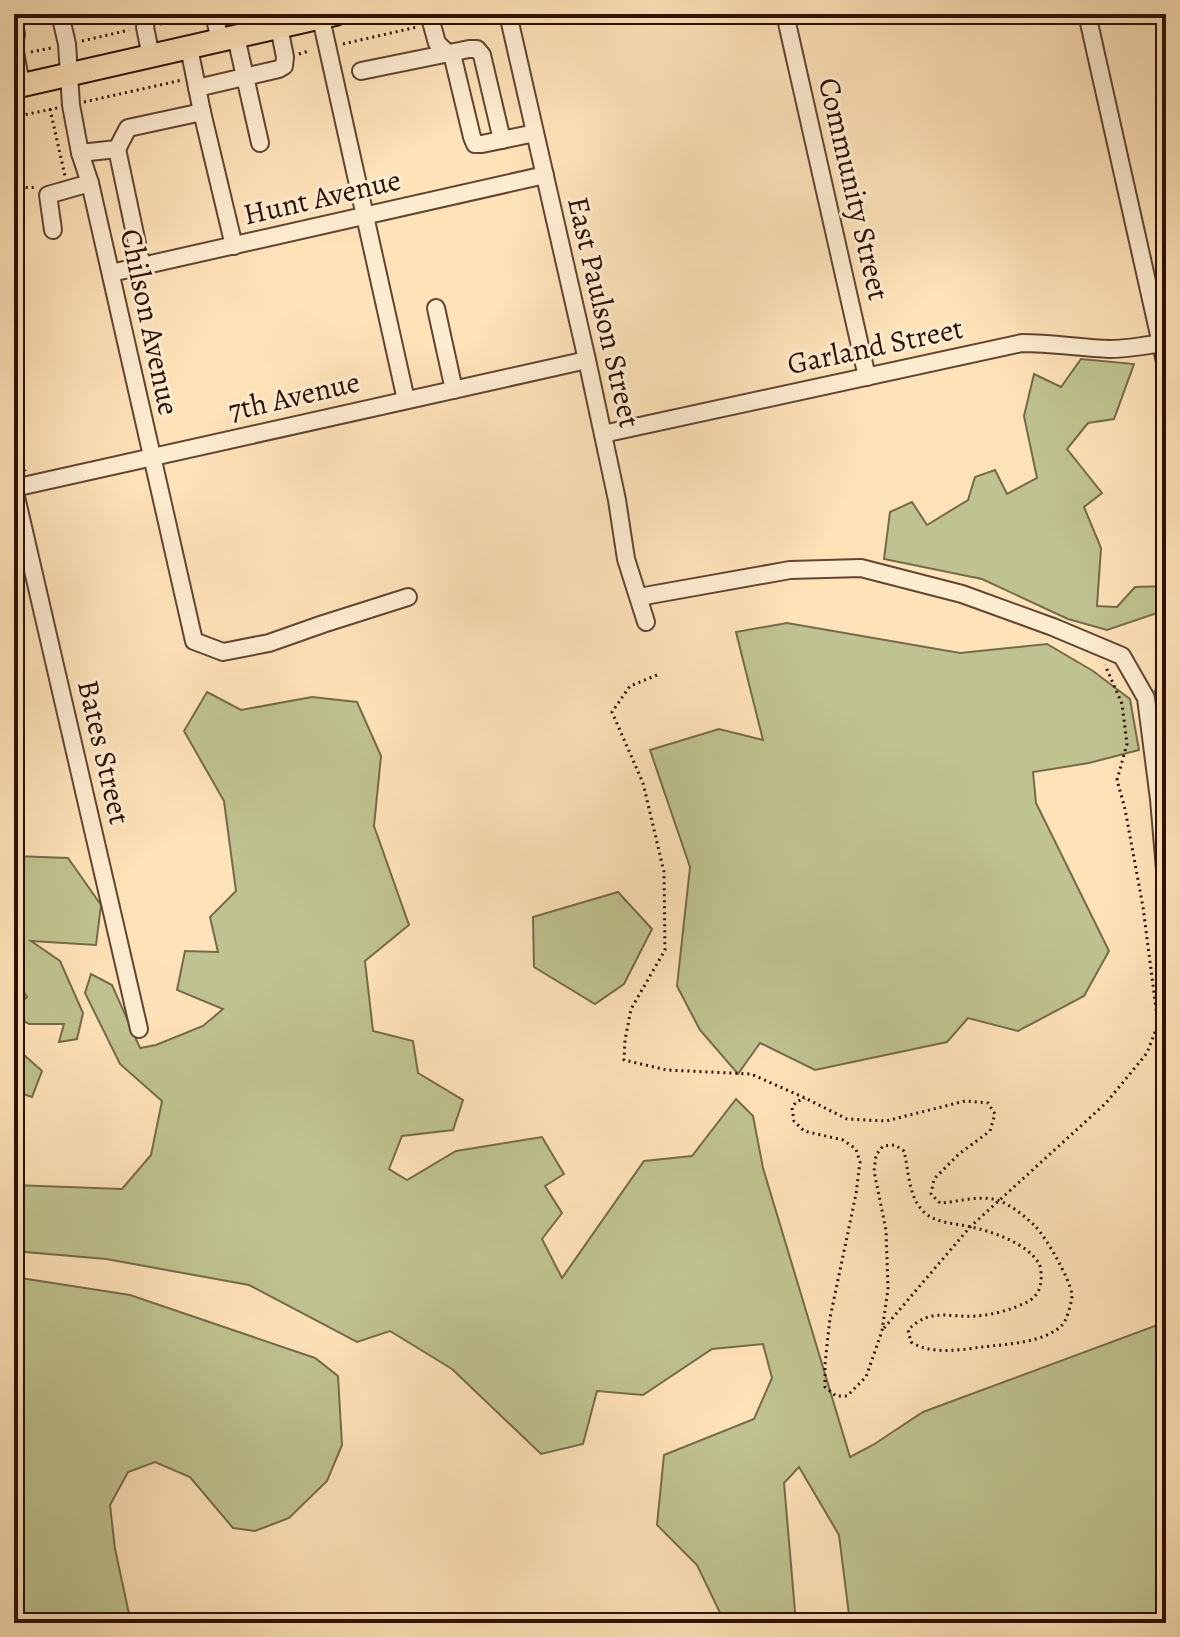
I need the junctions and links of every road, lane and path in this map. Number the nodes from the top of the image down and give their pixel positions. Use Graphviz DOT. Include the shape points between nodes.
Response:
graph roads {
  1 [pos="60,14"];
  2 [pos="203,14"];
  3 [pos="214,14"];
  4 [pos="475,14"];
  5 [pos="508,14"];
  6 [pos="785,14"];
  7 [pos="1087,14"];
  8 [pos="325,15"];
  9 [pos="430,19"];
  10 [pos="146,20"];
  11 [pos="14,27"];
  12 [pos="279,27"];
  13 [pos="228,39"];
  14 [pos="67,44"];
  15 [pos="343,44"];
  16 [pos="189,48"];
  17 [pos="309,51"];
  18 [pos="448,53"];
  19 [pos="16,55"];
  20 [pos="151,57"];
  21 [pos="285,57"];
  22 [pos="361,71"];
  23 [pos="68,74"];
  24 [pos="245,77"];
  25 [pos="196,82"];
  26 [pos="18,86"];
  27 [pos="71,105"];
  28 [pos="50,109"];
  29 [pos="202,112"];
  30 [pos="14,117"];
  31 [pos="535,133"];
  32 [pos="502,140"];
  33 [pos="260,143"];
  34 [pos="117,149"];
  35 [pos="80,153"];
  36 [pos="545,175"];
  37 [pos="66,181"];
  38 [pos="90,183"];
  39 [pos="14,185"];
  40 [pos="42,186"];
  41 [pos="364,216"];
  42 [pos="53,230"];
  43 [pos="234,246"];
  44 [pos="142,267"];
  45 [pos="111,273"];
  46 [pos="436,308"];
  47 [pos="1161,343"];
  48 [pos="587,360"];
  49 [pos="1166,366"];
  50 [pos="867,377"];
  51 [pos="454,390"];
  52 [pos="406,400"];
  53 [pos="603,434"];
  54 [pos="151,458"];
  55 [pos="14,488"];
  56 [pos="408,597"];
  57 [pos="639,597"];
  58 [pos="646,622"];
  59 [pos="1096,645"];
  60 [pos="657,675"];
  61 [pos="1166,881"];
  62 [pos="139,1029"];
  63 [pos="805,1098"];
  64 [pos="999,1201"];
  65 [pos="970,1227"];
  66 [pos="882,1331"];
  1 -- 14 [label="street, Chilson Avenue"];
  2 -- 10 [label="path"];
  3 -- 13 [label="street"];
  4 -- 9 [label="path"];
  5 -- 31 [label="street, East Paulson Street"];
  6 -- 50 [label="street, Community Street"];
  7 -- 47 [label="street"];
  8 -- 12 [label="main road"];
  8 -- 41 [label="street"];
  9 -- 15 [label="path"];
  9 -- 18 [label="street" via="437,43"];
  10 -- 14 [label="path"];
  10 -- 20 [label="street"];
  11 -- 19 [label="street"];
  12 -- 13 [label="main road"];
  12 -- 21 [label="street"];
  13 -- 16 [label="main road"];
  13 -- 24 [label="street"];
  14 -- 19 [label="path"];
  14 -- 23 [label="street, Chilson Avenue"];
  16 -- 20 [label="main road"];
  16 -- 25 [label="street"];
  17 -- 21 [label="path"];
  18 -- 22 [label="street"];
  18 -- 32 [label="street" via="475,144"];
  18 -- 32 [label="street" via="477,49 482,55"];
  19 -- 26 [label="street"];
  20 -- 23 [label="main road"];
  21 -- 24 [label="street" via="279,69"];
  23 -- 26 [label="main road"];
  23 -- 27 [label="street, Chilson Avenue"];
  24 -- 25 [label="street"];
  24 -- 33 [label="street"];
  25 -- 27 [label="path"];
  25 -- 29 [label="street"];
  27 -- 28 [label="path"];
  27 -- 35 [label="street, Chilson Avenue"];
  28 -- 30 [label="path"];
  28 -- 37 [label="path"];
  29 -- 34 [label="street" via="128,128"];
  29 -- 43 [label="street"];
  31 -- 32 [label="street"];
  31 -- 36 [label="street, East Paulson Street"];
  34 -- 35 [label="street"];
  34 -- 44 [label="street"];
  35 -- 38 [label="street, Chilson Avenue"];
  36 -- 41 [label="street, Hunt Avenue"];
  36 -- 48 [label="street, East Paulson Street"];
  38 -- 42 [label="street" via="48,195"];
  38 -- 45 [label="street, Chilson Avenue"];
  39 -- 40 [label="path"];
  41 -- 43 [label="street, Hunt Avenue"];
  41 -- 52 [label="street"];
  43 -- 44 [label="street, Hunt Avenue"];
  44 -- 45 [label="street, Hunt Avenue"];
  45 -- 54 [label="street, Chilson Avenue"];
  46 -- 51 [label="street"];
  47 -- 49 [label="street"];
  47 -- 50 [label="street, Garland Street" via="1112,349 1022,343"];
  48 -- 51 [label="street, 7th Avenue"];
  48 -- 53 [label="street, East Paulson Street"];
  50 -- 53 [label="street, Garland Street"];
  51 -- 52 [label="street, 7th Avenue"];
  52 -- 54 [label="street, 7th Avenue"];
  53 -- 57 [label="street, East Paulson Street" via="626,559"];
  54 -- 55 [label="street, 7th Avenue"];
  54 -- 56 [label="street, Chilson Avenue" via="194,641 223,652 269,643"];
  55 -- 62 [label="street, Bates Street"];
  57 -- 58 [label="street, East Paulson Street"];
  57 -- 59 [label="street" via="790,570 861,568 962,594"];
  59 -- 61 [label="street" via="1122,656 1146,698"];
  59 -- 64 [label="path" via="1122,704 1127,744 1117,780 1143,907 1158,1024 1147,1053 1106,1103"];
  60 -- 63 [label="path" via="630,686 612,712 643,783 664,872 665,950 631,1009 624,1060 667,1070 751,1074"];
  63 -- 64 [label="path" via="847,1119 886,1121 965,1101 988,1103 995,1114 990,1131 934,1179 931,1194 940,1203"];
  63 -- 66 [label="path" via="792,1108 794,1121 804,1131 843,1140 856,1149 860,1162 830,1318 825,1387 836,1396 847,1396 866,1377"];
  64 -- 65 [label="path"];
  64 -- 65 [label="path" via="1037,1227 1062,1268 1072,1297 1064,1323 1047,1336 1010,1344 952,1350 911,1342 908,1330 918,1320 1004,1311 1032,1300 1042,1285 1040,1265 1029,1253 1008,1239"];
  65 -- 66 [label="path"];
  65 -- 66 [label="path" via="925,1213 911,1193 904,1151 883,1146 874,1171 886,1230 888,1289"];
}
